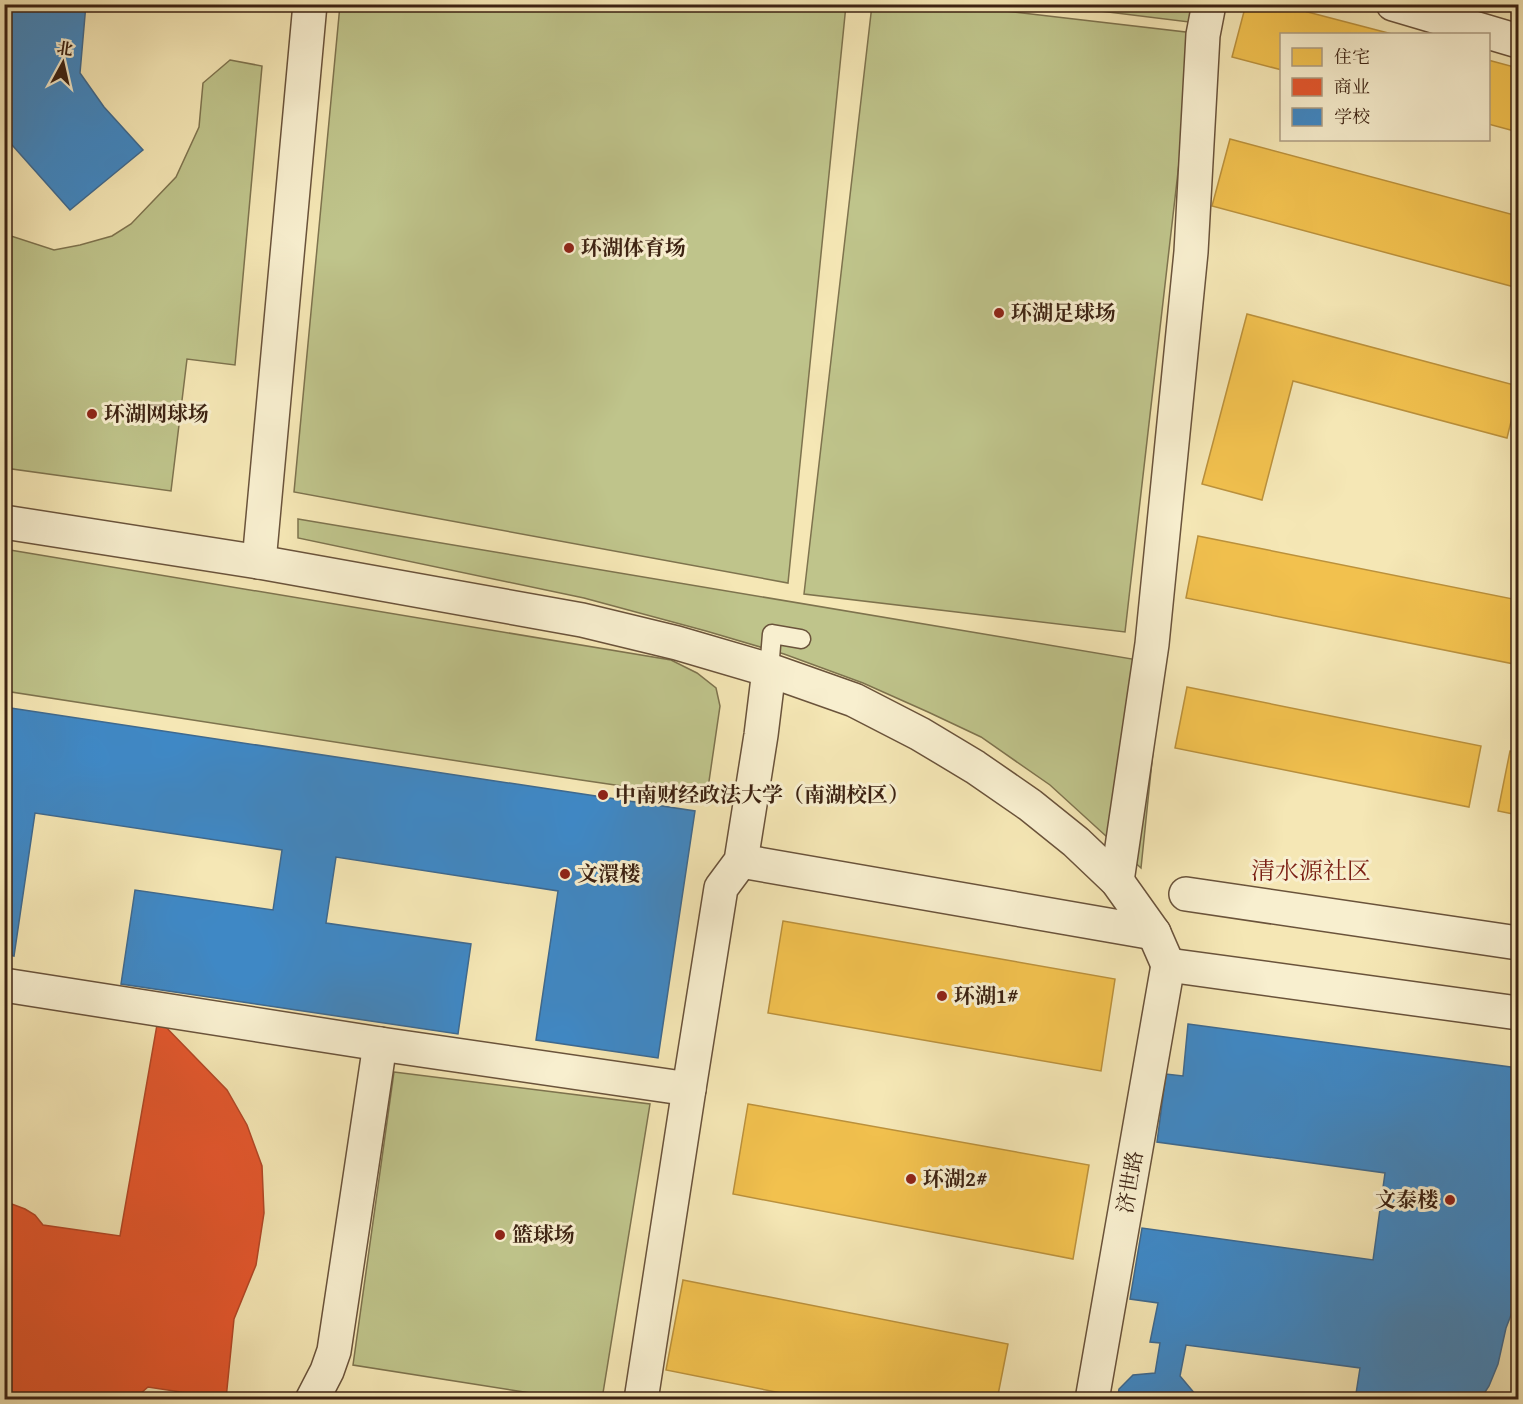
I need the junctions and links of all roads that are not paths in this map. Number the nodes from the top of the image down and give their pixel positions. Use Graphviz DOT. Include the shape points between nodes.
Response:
graph roads {
  1 [pos="310,4"];
  2 [pos="1209,4"];
  3 [pos="1393,4"];
  4 [pos="1518,41"];
  5 [pos="4,522"];
  6 [pos="259,562"];
  7 [pos="801,639"];
  8 [pos="769,669"];
  9 [pos="741,861"];
  10 [pos="1117,881"];
  11 [pos="1186,894"];
  12 [pos="1154,933"];
  13 [pos="1518,943"];
  14 [pos="1168,964"];
  15 [pos="4,985"];
  16 [pos="1518,1013"];
  17 [pos="380,1044"];
  18 [pos="688,1089"];
  19 [pos="312,1400"];
  20 [pos="641,1400"];
  21 [pos="1092,1400"];
  1 -- 6 [label="street"];
  2 -- 10 [label="street" via="1203,35 1191,252 1152,644"];
  3 -- 4 [label="street"];
  5 -- 6 [label="street"];
  6 -- 8 [label="street" via="582,620"];
  7 -- 8 [label="lane" via="772,634"];
  8 -- 9 [label="street"];
  8 -- 10 [label="street" via="854,700 975,767 1030,805"];
  9 -- 12 [label="street"];
  9 -- 18 [label="street" via="721,888"];
  10 -- 12 [label="street"];
  11 -- 13 [label="street"];
  12 -- 14 [label="street"];
  14 -- 16 [label="street"];
  14 -- 21 [label="street, 济世路"];
  15 -- 17 [label="street"];
  17 -- 18 [label="street"];
  17 -- 19 [label="street" via="334,1351"];
  18 -- 20 [label="street"];
}
